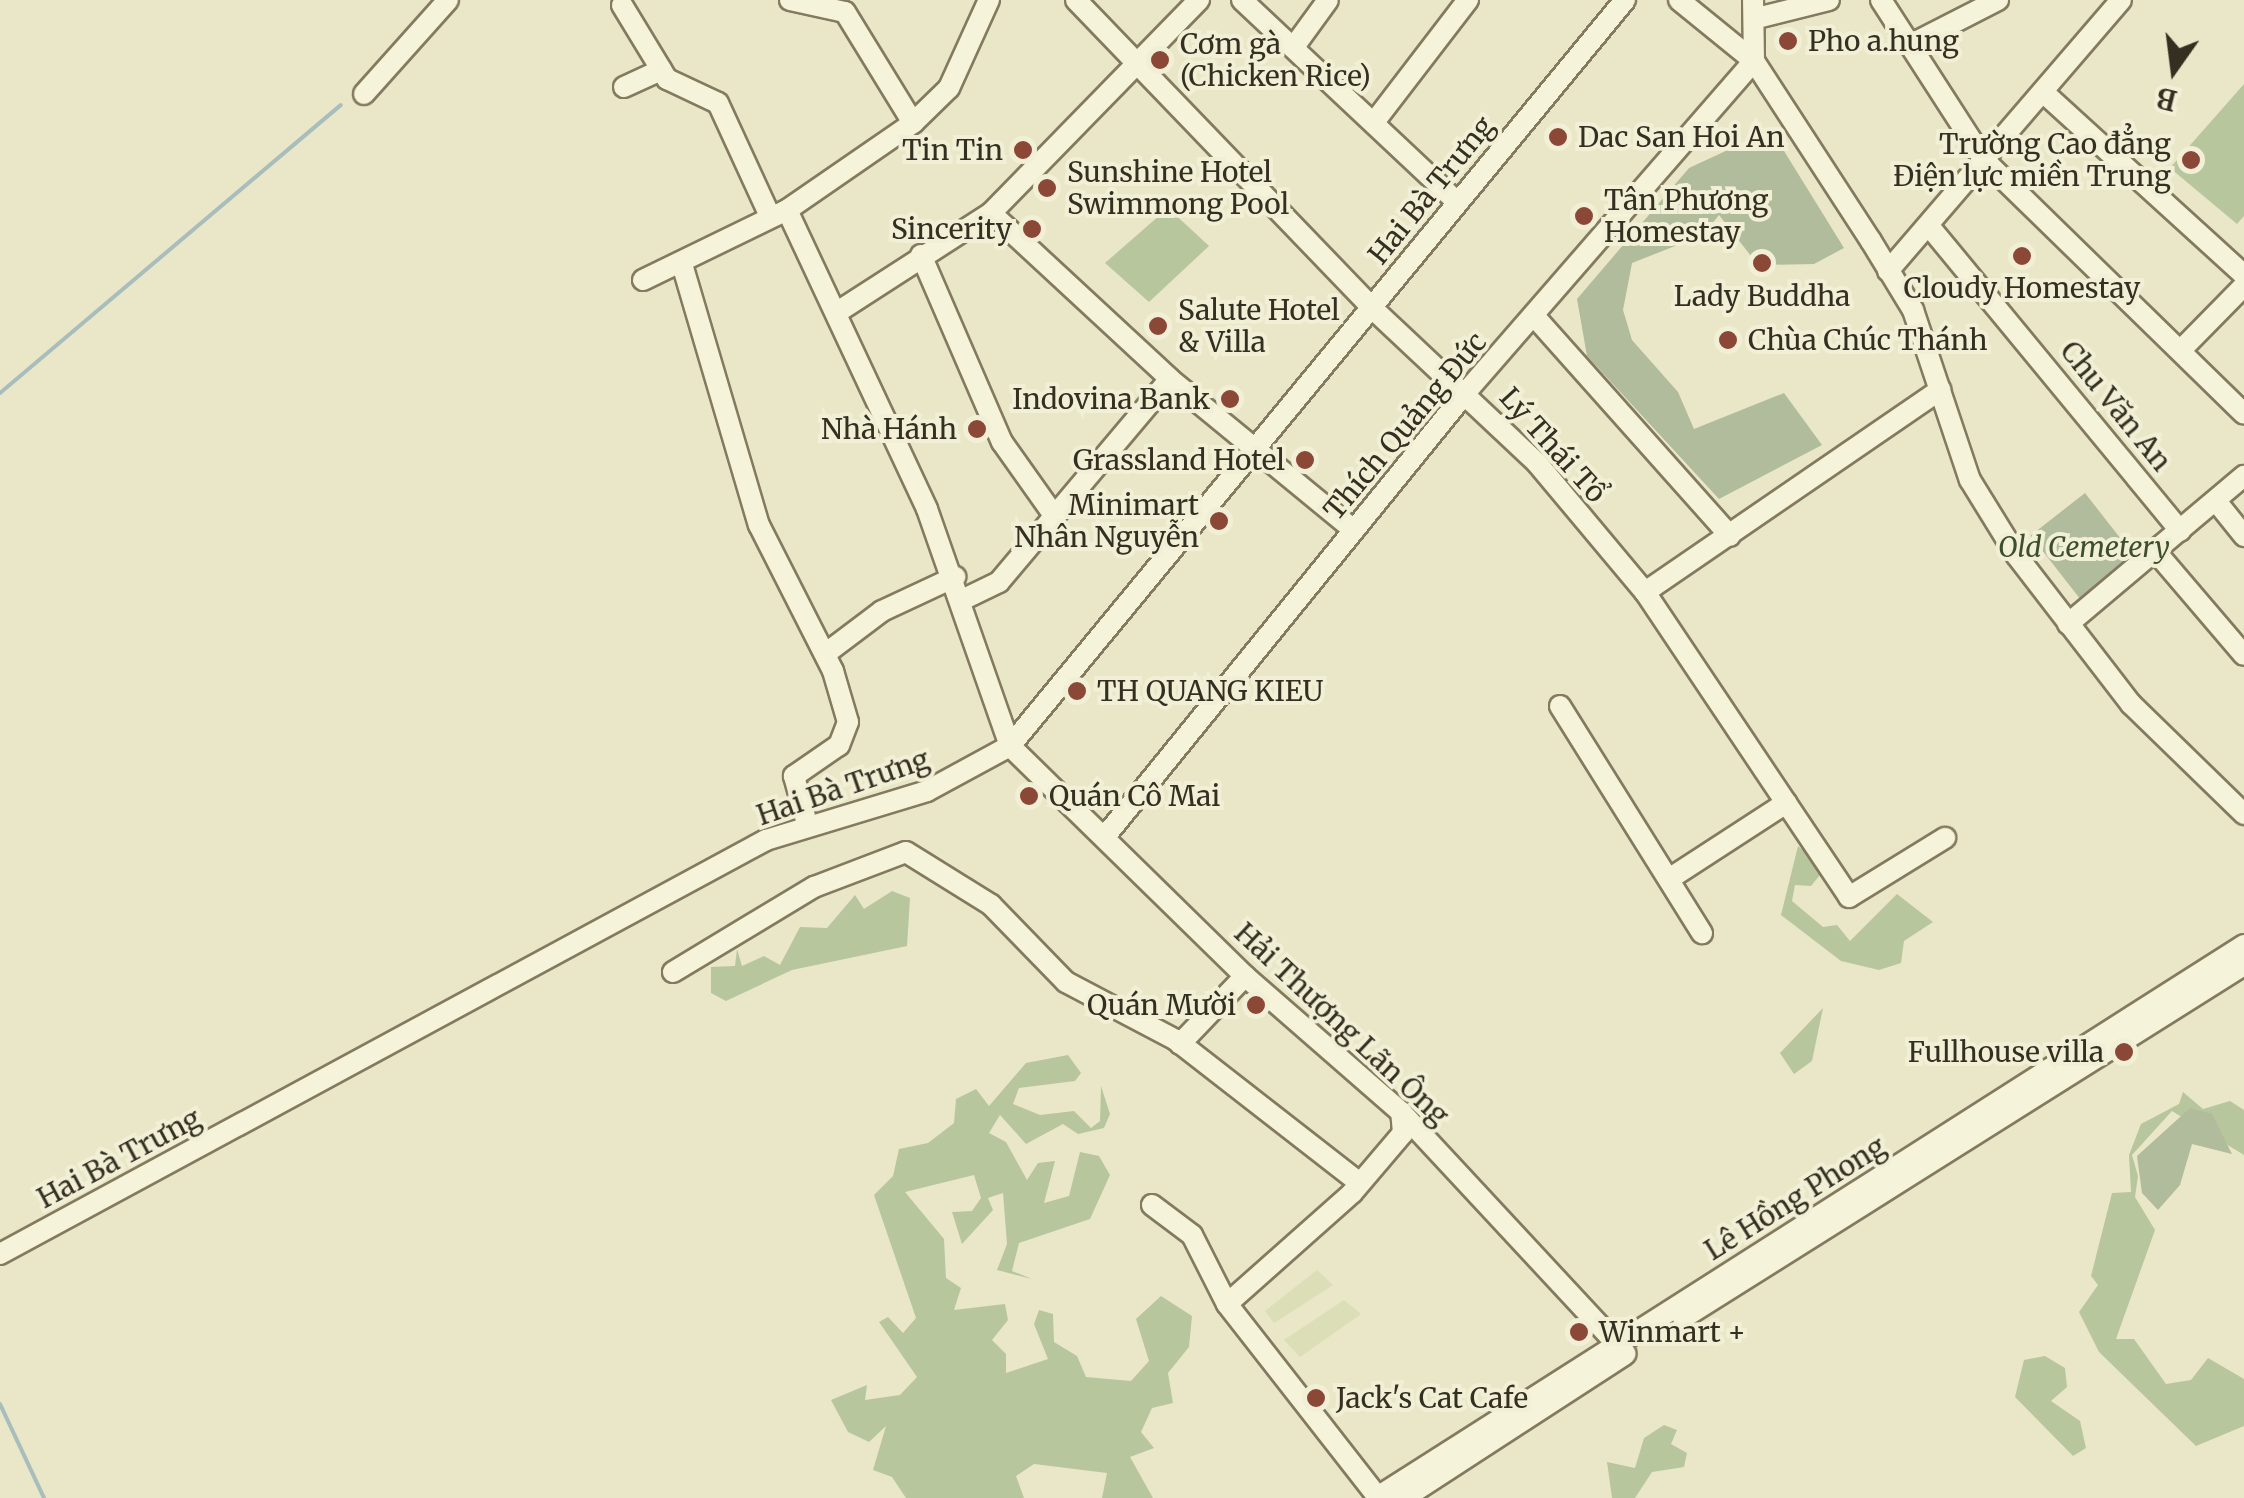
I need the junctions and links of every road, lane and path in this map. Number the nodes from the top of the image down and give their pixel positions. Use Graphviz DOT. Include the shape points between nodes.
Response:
graph roads {
  1 [pos="448,0"];
  2 [pos="790,0"];
  3 [pos="989,0"];
  4 [pos="1076,0"];
  5 [pos="1242,0"];
  6 [pos="1328,0"];
  7 [pos="1625,0"];
  8 [pos="1678,0"];
  9 [pos="1830,0"];
  10 [pos="1881,0"];
  11 [pos="1998,0"];
  12 [pos="2121,0"];
  13 [pos="1202,1"];
  14 [pos="1463,2"];
  15 [pos="622,4"];
  16 [pos="1755,9"];
  17 [pos="1296,44"];
  18 [pos="1910,45"];
  19 [pos="1754,61"];
  20 [pos="1141,66"];
  21 [pos="661,70"];
  22 [pos="624,87"];
  23 [pos="2043,92"];
  24 [pos="364,94"];
  25 [pos="1375,121"];
  26 [pos="913,123"];
  27 [pos="1984,160"];
  28 [pos="1456,202"];
  29 [pos="991,212"];
  30 [pos="779,213"];
  31 [pos="1929,226"];
  32 [pos="921,256"];
  33 [pos="682,264"];
  34 [pos="1888,271"];
  35 [pos="2244,275"];
  36 [pos="643,280"];
  37 [pos="2244,286"];
  38 [pos="1371,307"];
  39 [pos="839,311"];
  40 [pos="1535,317"];
  41 [pos="2182,350"];
  42 [pos="1170,379"];
  43 [pos="1940,390"];
  44 [pos="1467,391"];
  45 [pos="2244,414"];
  46 [pos="1251,446"];
  47 [pos="2244,476"];
  48 [pos="2216,500"];
  49 [pos="1053,514"];
  50 [pos="1354,530"];
  51 [pos="2180,530"];
  52 [pos="1730,536"];
  53 [pos="2244,536"];
  54 [pos="2156,552"];
  55 [pos="955,577"];
  56 [pos="1645,592"];
  57 [pos="964,599"];
  58 [pos="2068,624"];
  59 [pos="825,654"];
  60 [pos="2244,655"];
  61 [pos="1560,706"];
  62 [pos="1010,746"];
  63 [pos="1786,803"];
  64 [pos="2244,814"];
  65 [pos="807,824"];
  66 [pos="1107,834"];
  67 [pos="1945,838"];
  68 [pos="1668,879"];
  69 [pos="1702,933"];
  70 [pos="2244,945"];
  71 [pos="2243,968"];
  72 [pos="673,972"];
  73 [pos="1245,976"];
  74 [pos="1180,1044"];
  75 [pos="2025,1093"];
  76 [pos="1401,1112"];
  77 [pos="1360,1183"];
  78 [pos="1152,1205"];
  79 [pos="0,1254"];
  80 [pos="1227,1304"];
  81 [pos="1620,1349"];
  82 [pos="1377,1497"];
  83 [pos="1404,1498"];
  1 -- 24 [label="street"];
  2 -- 26 [label="street" via="844,12"];
  3 -- 26 [label="street" via="948,88"];
  4 -- 20 [label="street, Lý Thái Tổ"];
  5 -- 17 [label="street"];
  6 -- 17 [label="street"];
  7 -- 28 [label="street, Hai Bà Trưng"];
  8 -- 19 [label="street"];
  9 -- 16 [label="street"];
  10 -- 18 [label="street"];
  11 -- 18 [label="street"];
  12 -- 23 [label="street"];
  13 -- 20 [label="street"];
  14 -- 25 [label="street"];
  15 -- 21 [label="street"];
  16 -- 19 [label="street"];
  17 -- 25 [label="street"];
  18 -- 27 [label="street"];
  19 -- 34 [label="street"];
  19 -- 40 [label="street, Thích Quảng Đức"];
  20 -- 29 [label="street"];
  20 -- 38 [label="street, Lý Thái Tổ"];
  21 -- 22 [label="street"];
  21 -- 30 [label="street" via="718,103"];
  23 -- 27 [label="street"];
  23 -- 35 [label="street"];
  25 -- 28 [label="street"];
  26 -- 30 [label="street"];
  27 -- 31 [label="street"];
  27 -- 41 [label="street"];
  28 -- 38 [label="street, Hai Bà Trưng"];
  29 -- 32 [label="street"];
  29 -- 42 [label="street"];
  30 -- 33 [label="street"];
  30 -- 39 [label="street"];
  31 -- 34 [label="street"];
  31 -- 51 [label="street, Chu Văn An"];
  32 -- 39 [label="street"];
  32 -- 49 [label="street" via="1002,442"];
  33 -- 36 [label="street"];
  33 -- 59 [label="street" via="759,525"];
  34 -- 43 [label="street"];
  37 -- 41 [label="street"];
  38 -- 44 [label="street, Lý Thái Tổ"];
  38 -- 46 [label="street, Hai Bà Trưng"];
  39 -- 55 [label="street"];
  40 -- 44 [label="street, Thích Quảng Đức"];
  40 -- 52 [label="street"];
  41 -- 45 [label="street"];
  42 -- 46 [label="street"];
  42 -- 49 [label="street"];
  43 -- 52 [label="street"];
  43 -- 58 [label="street" via="1970,480"];
  44 -- 50 [label="street, Thích Quảng Đức"];
  44 -- 56 [label="street, Lý Thái Tổ"];
  46 -- 50 [label="street"];
  46 -- 62 [label="street, Hai Bà Trưng"];
  47 -- 48 [label="street"];
  48 -- 51 [label="street"];
  48 -- 53 [label="street"];
  49 -- 57 [label="street" via="998,582"];
  50 -- 66 [label="street, Thích Quảng Đức"];
  51 -- 54 [label="street"];
  52 -- 56 [label="street"];
  54 -- 58 [label="street"];
  54 -- 60 [label="street"];
  55 -- 57 [label="street"];
  55 -- 59 [label="street" via="882,611"];
  56 -- 63 [label="street, Lý Thái Tổ"];
  57 -- 62 [label="street"];
  58 -- 64 [label="street" via="2142,715"];
  59 -- 65 [label="street" via="848,731 794,776"];
  61 -- 68 [label="street"];
  62 -- 65 [label="street, Hai Bà Trưng" via="927,791"];
  62 -- 66 [label="street, Hải Thượng Lãn Ông"];
  63 -- 67 [label="street, Lý Thái Tổ" via="1848,897"];
  63 -- 68 [label="street"];
  65 -- 79 [label="street, Hai Bà Trưng"];
  66 -- 73 [label="street, Hải Thượng Lãn Ông"];
  68 -- 69 [label="street"];
  70 -- 75 [label="street, Lê Hồng Phong"];
  71 -- 75 [label="street, Lê Hồng Phong"];
  72 -- 74 [label="street" via="814,886 906,852 991,906 1066,982"];
  73 -- 74 [label="street"];
  73 -- 76 [label="street, Hải Thượng Lãn Ông"];
  74 -- 77 [label="street"];
  75 -- 81 [label="street, Lê Hồng Phong"];
  76 -- 77 [label="street" via="1403,1134"];
  76 -- 81 [label="street, Hải Thượng Lãn Ông"];
  77 -- 80 [label="street"];
  78 -- 80 [label="street" via="1192,1235"];
  80 -- 82 [label="street"];
  81 -- 82 [label="street, Lê Hồng Phong"];
  81 -- 83 [label="street, Lê Hồng Phong"];
}
